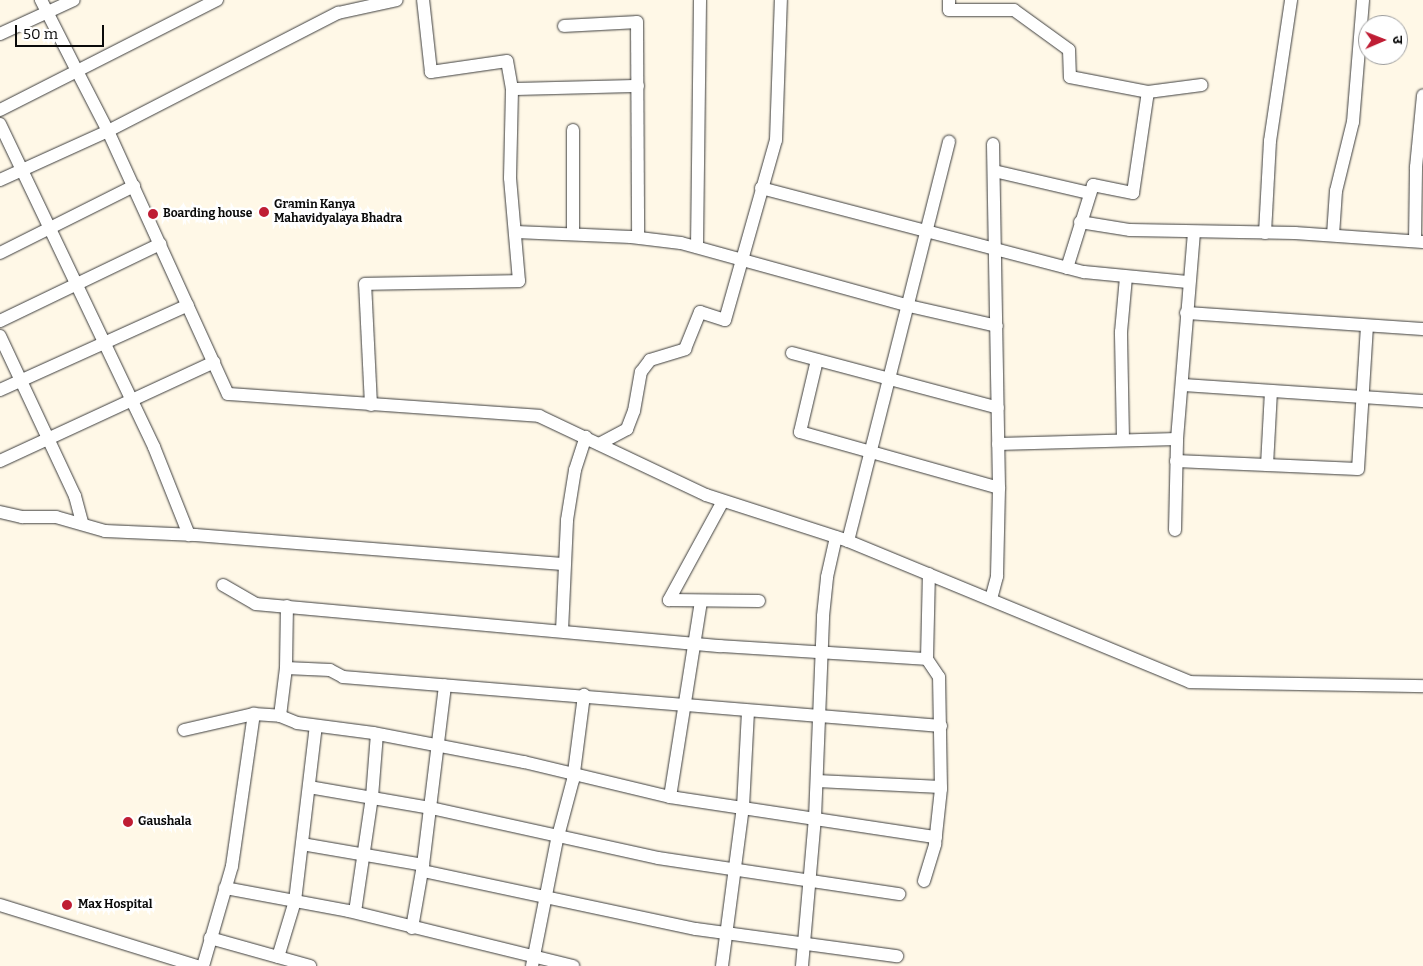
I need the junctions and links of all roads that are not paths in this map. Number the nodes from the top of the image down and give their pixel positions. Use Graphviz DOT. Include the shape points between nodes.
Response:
graph roads {
  1 [pos="41,0"];
  2 [pos="74,0"];
  3 [pos="217,0"];
  4 [pos="397,0"];
  5 [pos="423,0"];
  6 [pos="700,0"];
  7 [pos="781,0"];
  8 [pos="949,0"];
  9 [pos="1291,0"];
  10 [pos="1363,0"];
  11 [pos="47,13"];
  12 [pos="564,26"];
  13 [pos="0,34"];
  14 [pos="78,72"];
  15 [pos="1202,85"];
  16 [pos="638,86"];
  17 [pos="512,89"];
  18 [pos="1148,92"];
  19 [pos="1423,95"];
  20 [pos="0,110"];
  21 [pos="0,124"];
  22 [pos="573,130"];
  23 [pos="108,131"];
  24 [pos="949,142"];
  25 [pos="993,144"];
  26 [pos="23,169"];
  27 [pos="994,171"];
  28 [pos="0,180"];
  29 [pos="134,186"];
  30 [pos="760,188"];
  31 [pos="1089,194"];
  32 [pos="1080,222"];
  33 [pos="52,229"];
  34 [pos="516,232"];
  35 [pos="928,233"];
  36 [pos="1194,233"];
  37 [pos="1265,233"];
  38 [pos="573,234"];
  39 [pos="1333,235"];
  40 [pos="638,237"];
  41 [pos="1419,242"];
  42 [pos="160,244"];
  43 [pos="697,247"];
  44 [pos="995,251"];
  45 [pos="0,253"];
  46 [pos="740,259"];
  47 [pos="1066,268"];
  48 [pos="1126,277"];
  49 [pos="1188,282"];
  50 [pos="75,284"];
  51 [pos="188,305"];
  52 [pos="908,306"];
  53 [pos="1186,313"];
  54 [pos="0,321"];
  55 [pos="997,326"];
  56 [pos="1367,326"];
  57 [pos="1423,329"];
  58 [pos="0,336"];
  59 [pos="104,344"];
  60 [pos="792,353"];
  61 [pos="817,360"];
  62 [pos="214,362"];
  63 [pos="890,379"];
  64 [pos="21,380"];
  65 [pos="1182,385"];
  66 [pos="0,390"];
  67 [pos="1271,392"];
  68 [pos="1363,398"];
  69 [pos="1423,401"];
  70 [pos="131,402"];
  71 [pos="371,405"];
  72 [pos="998,408"];
  73 [pos="47,438"];
  74 [pos="586,438"];
  75 [pos="1123,439"];
  76 [pos="1177,439"];
  77 [pos="599,444"];
  78 [pos="998,444"];
  79 [pos="871,453"];
  80 [pos="1176,460"];
  81 [pos="0,461"];
  82 [pos="1267,465"];
  83 [pos="999,488"];
  84 [pos="723,501"];
  85 [pos="0,512"];
  86 [pos="82,522"];
  87 [pos="1175,530"];
  88 [pos="189,534"];
  89 [pos="842,539"];
  90 [pos="563,564"];
  91 [pos="930,574"];
  92 [pos="223,585"];
  93 [pos="991,599"];
  94 [pos="701,601"];
  95 [pos="759,601"];
  96 [pos="287,606"];
  97 [pos="562,631"];
  98 [pos="692,644"];
  99 [pos="823,654"];
  100 [pos="927,659"];
  101 [pos="286,668"];
  102 [pos="445,685"];
  103 [pos="1423,686"];
  104 [pos="584,695"];
  105 [pos="684,706"];
  106 [pos="748,712"];
  107 [pos="254,714"];
  108 [pos="280,716"];
  109 [pos="820,717"];
  110 [pos="316,726"];
  111 [pos="941,726"];
  112 [pos="184,730"];
  113 [pos="377,734"];
  114 [pos="438,748"];
  115 [pos="574,774"];
  116 [pos="816,781"];
  117 [pos="309,787"];
  118 [pos="941,787"];
  119 [pos="372,797"];
  120 [pos="670,797"];
  121 [pos="430,808"];
  122 [pos="743,808"];
  123 [pos="815,818"];
  124 [pos="558,836"];
  125 [pos="936,837"];
  126 [pos="302,844"];
  127 [pos="363,855"];
  128 [pos="423,868"];
  129 [pos="734,870"];
  130 [pos="810,880"];
  131 [pos="924,882"];
  132 [pos="225,888"];
  133 [pos="899,894"];
  134 [pos="546,897"];
  135 [pos="295,901"];
  136 [pos="0,906"];
  137 [pos="355,912"];
  138 [pos="412,928"];
  139 [pos="725,933"];
  140 [pos="210,938"];
  141 [pos="804,944"];
  142 [pos="897,956"];
  143 [pos="278,957"];
  144 [pos="533,961"];
  145 [pos="197,966"];
  146 [pos="203,966"];
  147 [pos="310,966"];
  148 [pos="573,966"];
  149 [pos="722,966"];
  150 [pos="802,966"];
  1 -- 11 [label="street"];
  2 -- 11 [label="street"];
  3 -- 14 [label="street"];
  4 -- 23 [label="street" via="338,13"];
  5 -- 17 [label="street" via="431,72 506,61"];
  6 -- 43 [label="street"];
  7 -- 30 [label="street" via="776,140"];
  8 -- 18 [label="street" via="949,10 1014,10 1069,50 1070,77"];
  9 -- 37 [label="street" via="1270,141"];
  10 -- 39 [label="street" via="1353,122 1336,191"];
  11 -- 13 [label="street"];
  11 -- 14 [label="street"];
  12 -- 16 [label="street" via="637,22"];
  14 -- 20 [label="street"];
  14 -- 23 [label="street"];
  15 -- 18 [label="street"];
  16 -- 17 [label="street"];
  16 -- 40 [label="street"];
  17 -- 34 [label="street" via="510,178"];
  18 -- 31 [label="street" via="1133,193 1093,185"];
  19 -- 41 [label="street" via="1416,168"];
  21 -- 26 [label="street"];
  22 -- 38 [label="street"];
  23 -- 26 [label="street"];
  23 -- 29 [label="street"];
  24 -- 35 [label="street"];
  25 -- 27 [label="street"];
  26 -- 28 [label="street"];
  26 -- 33 [label="street"];
  27 -- 31 [label="street"];
  27 -- 44 [label="street"];
  29 -- 33 [label="street"];
  29 -- 42 [label="street"];
  30 -- 35 [label="street"];
  30 -- 46 [label="street"];
  31 -- 32 [label="street"];
  32 -- 36 [label="street" via="1130,230"];
  32 -- 47 [label="street"];
  33 -- 45 [label="street"];
  33 -- 50 [label="street"];
  34 -- 38 [label="street"];
  34 -- 71 [label="street" via="519,281 365,284"];
  35 -- 44 [label="street"];
  35 -- 52 [label="street"];
  36 -- 37 [label="street"];
  36 -- 49 [label="street"];
  37 -- 39 [label="street"];
  38 -- 40 [label="street"];
  39 -- 41 [label="street"];
  40 -- 43 [label="street"];
  42 -- 50 [label="street"];
  42 -- 51 [label="street"];
  43 -- 46 [label="street"];
  44 -- 47 [label="street"];
  44 -- 55 [label="street"];
  46 -- 52 [label="street"];
  46 -- 77 [label="street" via="725,320 700,312 685,349 650,360 642,372 627,429"];
  47 -- 48 [label="street"];
  48 -- 49 [label="street"];
  48 -- 75 [label="street" via="1121,332"];
  49 -- 53 [label="street"];
  50 -- 54 [label="street"];
  50 -- 59 [label="street"];
  51 -- 59 [label="street"];
  51 -- 62 [label="street"];
  52 -- 55 [label="street"];
  52 -- 63 [label="street"];
  53 -- 56 [label="street"];
  53 -- 65 [label="street"];
  55 -- 72 [label="street"];
  56 -- 57 [label="street"];
  56 -- 68 [label="street"];
  58 -- 64 [label="street"];
  59 -- 64 [label="street"];
  59 -- 70 [label="street"];
  60 -- 61 [label="street"];
  61 -- 63 [label="street"];
  61 -- 79 [label="street" via="800,432"];
  62 -- 70 [label="street"];
  62 -- 71 [label="street" via="228,394"];
  63 -- 72 [label="street"];
  63 -- 79 [label="street"];
  64 -- 66 [label="street"];
  64 -- 73 [label="street"];
  65 -- 67 [label="street"];
  65 -- 76 [label="street"];
  67 -- 68 [label="street"];
  67 -- 82 [label="street"];
  68 -- 69 [label="street"];
  68 -- 82 [label="street" via="1358,469"];
  70 -- 73 [label="street"];
  70 -- 88 [label="street"];
  71 -- 74 [label="street" via="539,416"];
  72 -- 78 [label="street"];
  73 -- 81 [label="street"];
  73 -- 86 [label="street" via="75,496"];
  74 -- 77 [label="street"];
  74 -- 90 [label="street" via="575,470"];
  75 -- 76 [label="street"];
  75 -- 78 [label="street"];
  76 -- 80 [label="street"];
  77 -- 84 [label="street" via="657,475"];
  78 -- 83 [label="street"];
  79 -- 83 [label="street"];
  79 -- 89 [label="street"];
  80 -- 82 [label="street"];
  80 -- 87 [label="street"];
  83 -- 93 [label="street" via="996,576"];
  84 -- 89 [label="street"];
  84 -- 94 [label="street" via="669,600"];
  85 -- 86 [label="street"];
  86 -- 88 [label="street" via="105,531"];
  88 -- 90 [label="street"];
  89 -- 91 [label="street"];
  89 -- 99 [label="street" via="827,577"];
  90 -- 97 [label="street"];
  91 -- 93 [label="street"];
  91 -- 100 [label="street"];
  92 -- 96 [label="street" via="256,604"];
  93 -- 103 [label="street" via="1190,682"];
  94 -- 95 [label="street"];
  94 -- 98 [label="street"];
  96 -- 97 [label="street"];
  96 -- 101 [label="street"];
  97 -- 98 [label="street"];
  98 -- 99 [label="street"];
  98 -- 105 [label="street"];
  99 -- 100 [label="street"];
  99 -- 109 [label="street"];
  100 -- 111 [label="street" via="939,677"];
  101 -- 102 [label="street" via="330,670 343,677"];
  101 -- 108 [label="street"];
  102 -- 104 [label="street"];
  102 -- 114 [label="street"];
  104 -- 105 [label="street"];
  104 -- 115 [label="street"];
  105 -- 106 [label="street"];
  105 -- 120 [label="street"];
  106 -- 109 [label="street"];
  106 -- 122 [label="street"];
  107 -- 108 [label="street"];
  107 -- 112 [label="street"];
  107 -- 132 [label="street" via="232,866"];
  108 -- 110 [label="street"];
  109 -- 111 [label="street"];
  109 -- 116 [label="street"];
  110 -- 113 [label="street"];
  110 -- 117 [label="street"];
  111 -- 118 [label="street"];
  113 -- 114 [label="street"];
  113 -- 119 [label="street"];
  114 -- 115 [label="street"];
  114 -- 121 [label="street"];
  115 -- 120 [label="street"];
  115 -- 124 [label="street"];
  116 -- 118 [label="street"];
  116 -- 123 [label="street"];
  117 -- 119 [label="street"];
  117 -- 126 [label="street"];
  118 -- 125 [label="street"];
  119 -- 121 [label="street"];
  119 -- 127 [label="street"];
  120 -- 122 [label="street"];
  121 -- 124 [label="street"];
  121 -- 128 [label="street"];
  122 -- 123 [label="street"];
  122 -- 129 [label="street"];
  123 -- 125 [label="street"];
  123 -- 130 [label="street"];
  124 -- 129 [label="street" via="658,858"];
  124 -- 134 [label="street"];
  125 -- 131 [label="street"];
  126 -- 127 [label="street"];
  126 -- 135 [label="street"];
  127 -- 128 [label="street"];
  127 -- 137 [label="street"];
  128 -- 134 [label="street"];
  128 -- 138 [label="street"];
  129 -- 130 [label="street"];
  129 -- 139 [label="street"];
  130 -- 133 [label="street"];
  130 -- 141 [label="street"];
  132 -- 135 [label="street"];
  132 -- 140 [label="street"];
  134 -- 139 [label="street"];
  134 -- 144 [label="street"];
  135 -- 137 [label="street"];
  135 -- 143 [label="street"];
  136 -- 145 [label="street"];
  137 -- 138 [label="street"];
  138 -- 144 [label="street"];
  139 -- 141 [label="street"];
  139 -- 149 [label="street"];
  140 -- 143 [label="street"];
  140 -- 146 [label="street"];
  141 -- 142 [label="street"];
  141 -- 150 [label="street"];
  143 -- 147 [label="street"];
  144 -- 148 [label="street"];
}
